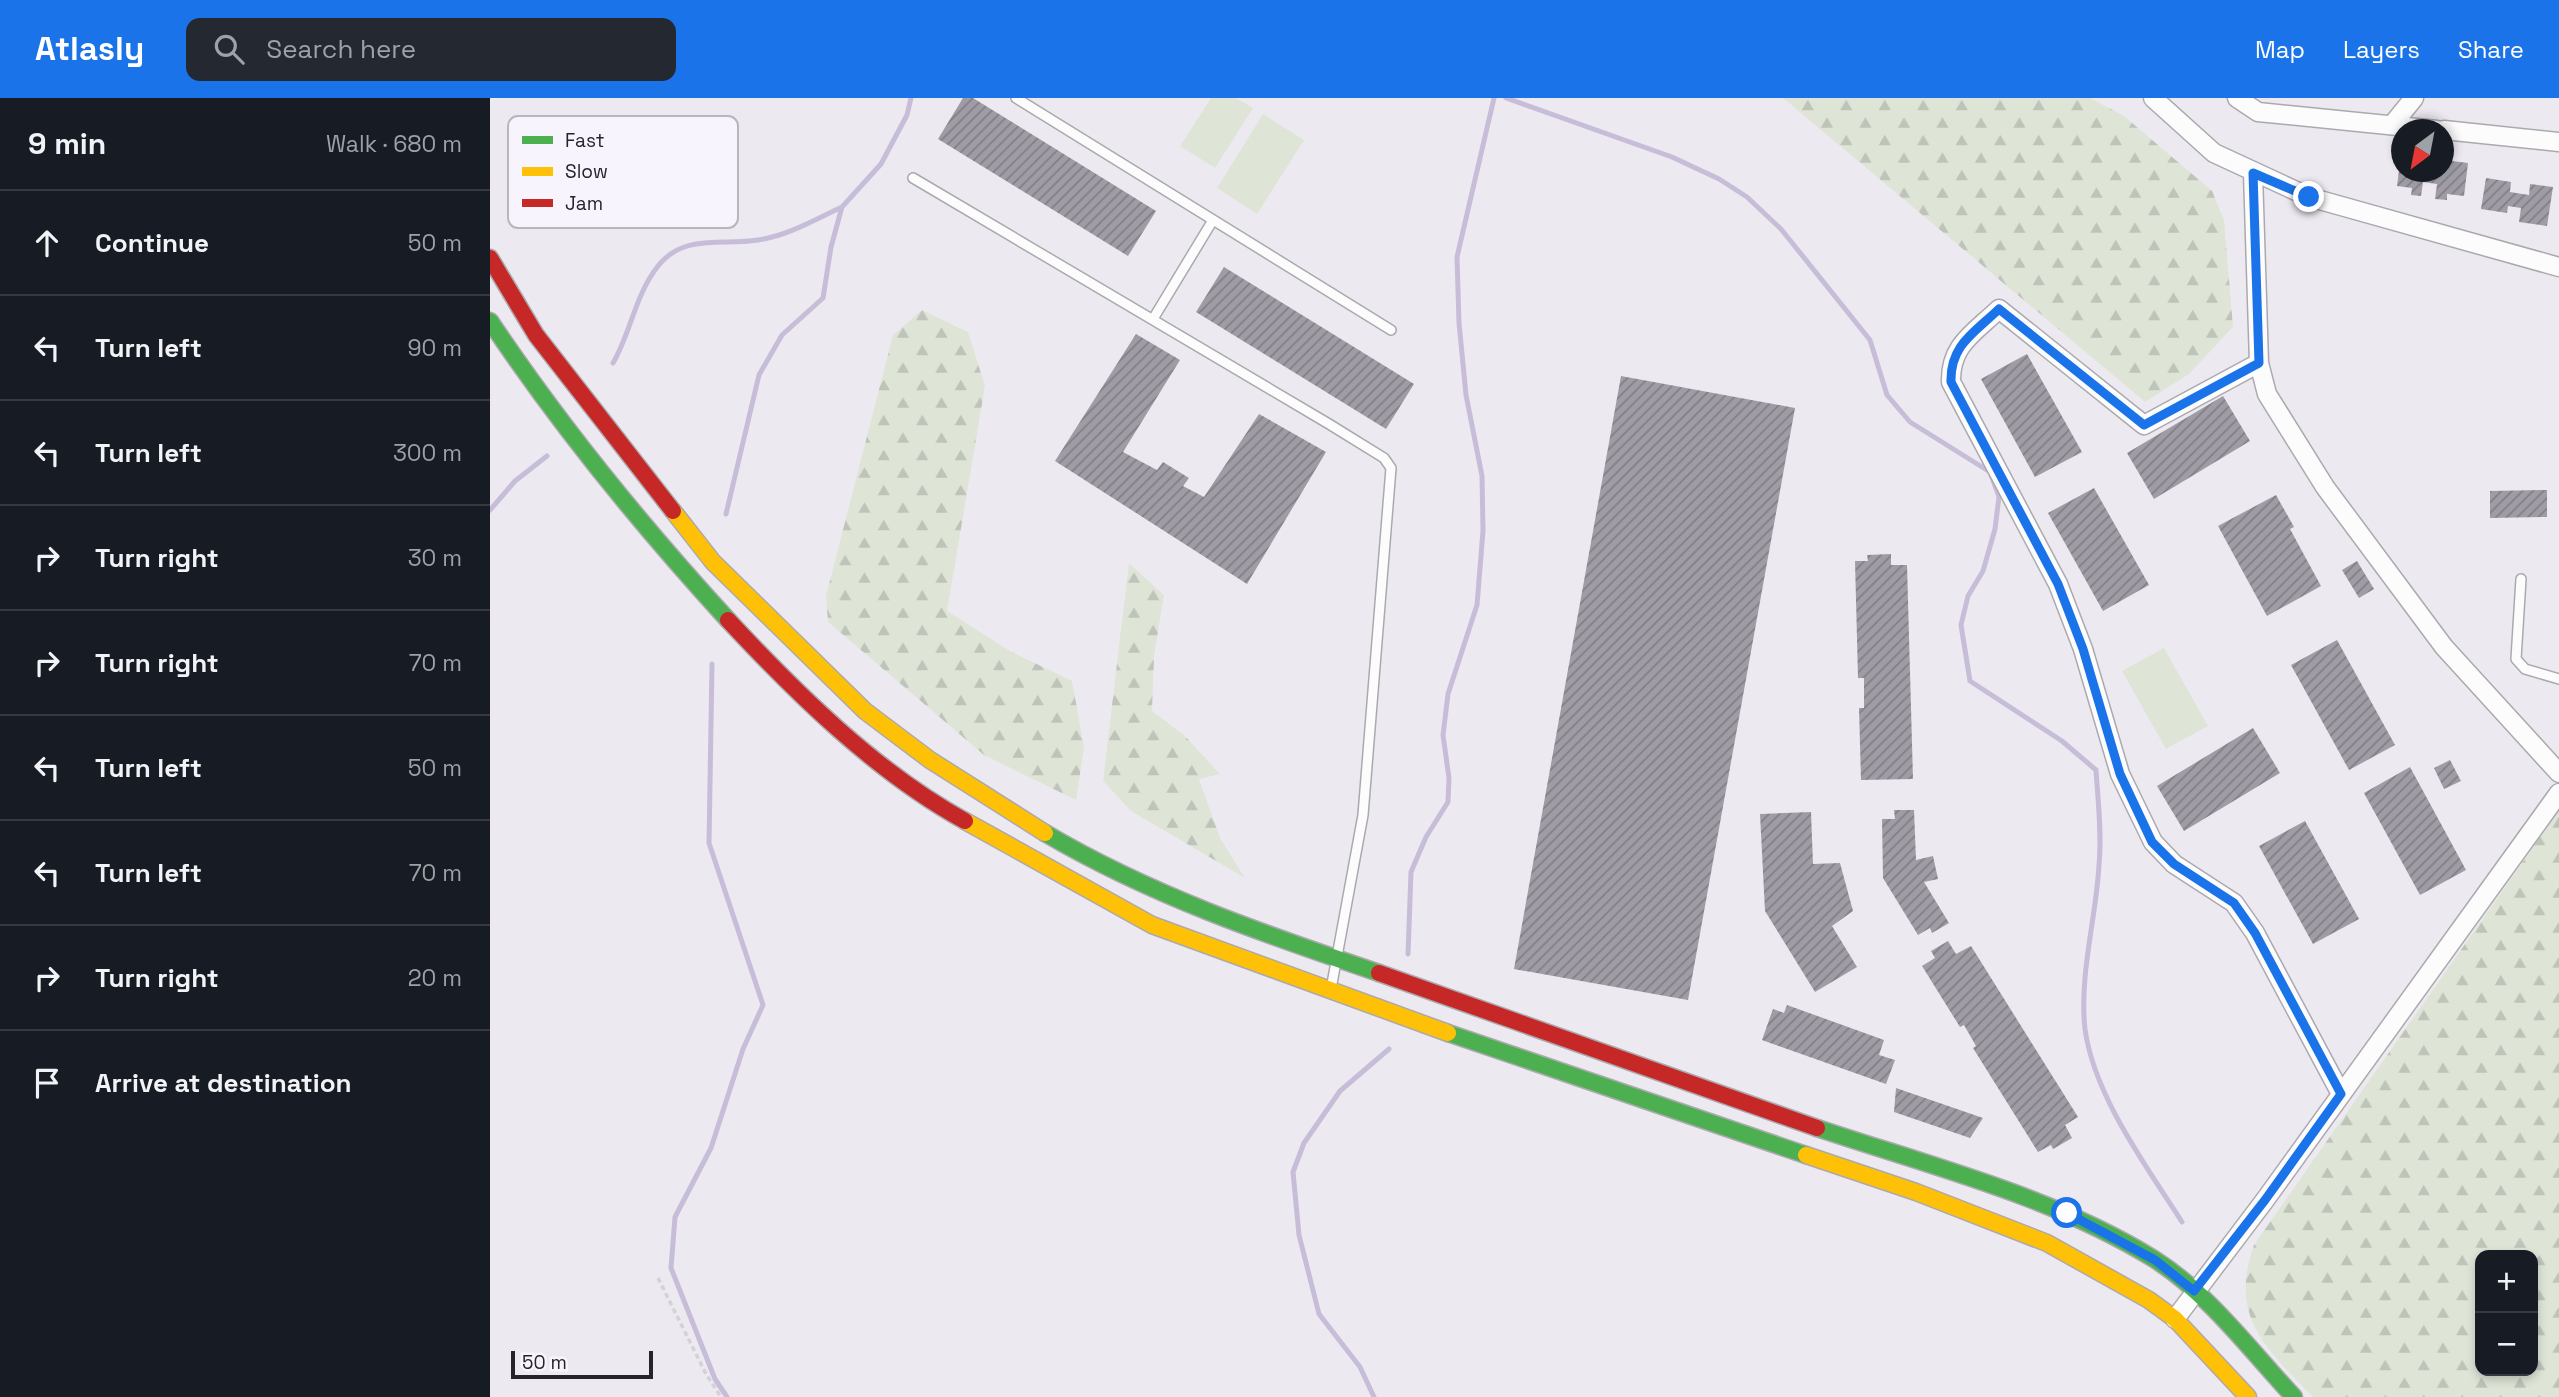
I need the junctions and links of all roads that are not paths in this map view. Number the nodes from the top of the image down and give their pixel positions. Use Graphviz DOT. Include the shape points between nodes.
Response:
graph roads {
  1 [pos="1016,98"];
  2 [pos="2153,98"];
  3 [pos="2237,98"];
  4 [pos="2414,98"];
  5 [pos="2397,119"];
  6 [pos="2391,125"];
  7 [pos="2454,131"];
  8 [pos="2559,142"];
  9 [pos="2253,173"];
  10 [pos="913,178"];
  11 [pos="1213,220"];
  12 [pos="490,258"];
  13 [pos="2559,267"];
  14 [pos="1153,320"];
  15 [pos="490,321"];
  16 [pos="1391,330"];
  17 [pos="2259,363"];
  18 [pos="2521,579"];
  19 [pos="2559,679"];
  20 [pos="2559,773"];
  21 [pos="2559,793"];
  22 [pos="1337,959"];
  23 [pos="1331,991"];
  24 [pos="1712,1092"];
  25 [pos="2341,1094"];
  26 [pos="1702,1119"];
  27 [pos="1921,1163"];
  28 [pos="1916,1192"];
  29 [pos="2194,1291"];
  30 [pos="2175,1319"];
  31 [pos="2248,1397"];
  32 [pos="2294,1397"];
  1 -- 11 [label="lane"];
  2 -- 9 [label="street" via="2214,153"];
  3 -- 6 [label="street" via="2258,111"];
  4 -- 5 [label="street"];
  7 -- 8 [label="street"];
  9 -- 13 [label="street" via="2309,197"];
  9 -- 17 [label="street"];
  10 -- 14 [label="lane"];
  11 -- 14 [label="lane"];
  11 -- 16 [label="lane"];
  12 -- 22 [label="street" via="536,335 713,562 865,711 930,760 1087,858 1208,914"];
  14 -- 22 [label="lane" via="1384,458 1391,468 1363,815"];
  15 -- 23 [label="street" via="528,379 659,545 765,661 871,756 948,812 1152,925"];
  17 -- 20 [label="street" via="2267,394 2325,487 2444,647"];
  17 -- 25 [label="street" via="2144,425 1999,309 1956,349 1951,382 2058,584 2083,649 2120,774 2152,842 2174,864 2234,903 2255,933"];
  18 -- 19 [label="lane" via="2516,659 2525,669"];
  21 -- 25 [label="street"];
  22 -- 23 [label="lane"];
  22 -- 24 [label="street"];
  23 -- 26 [label="street"];
  24 -- 26 [label="street"];
  24 -- 27 [label="street"];
  25 -- 29 [label="street"];
  26 -- 28 [label="street"];
  27 -- 28 [label="street"];
  27 -- 29 [label="street" via="2067,1213 2155,1260"];
  28 -- 30 [label="street" via="2047,1243"];
  29 -- 30 [label="street"];
  29 -- 32 [label="street"];
  30 -- 31 [label="street"];
}
